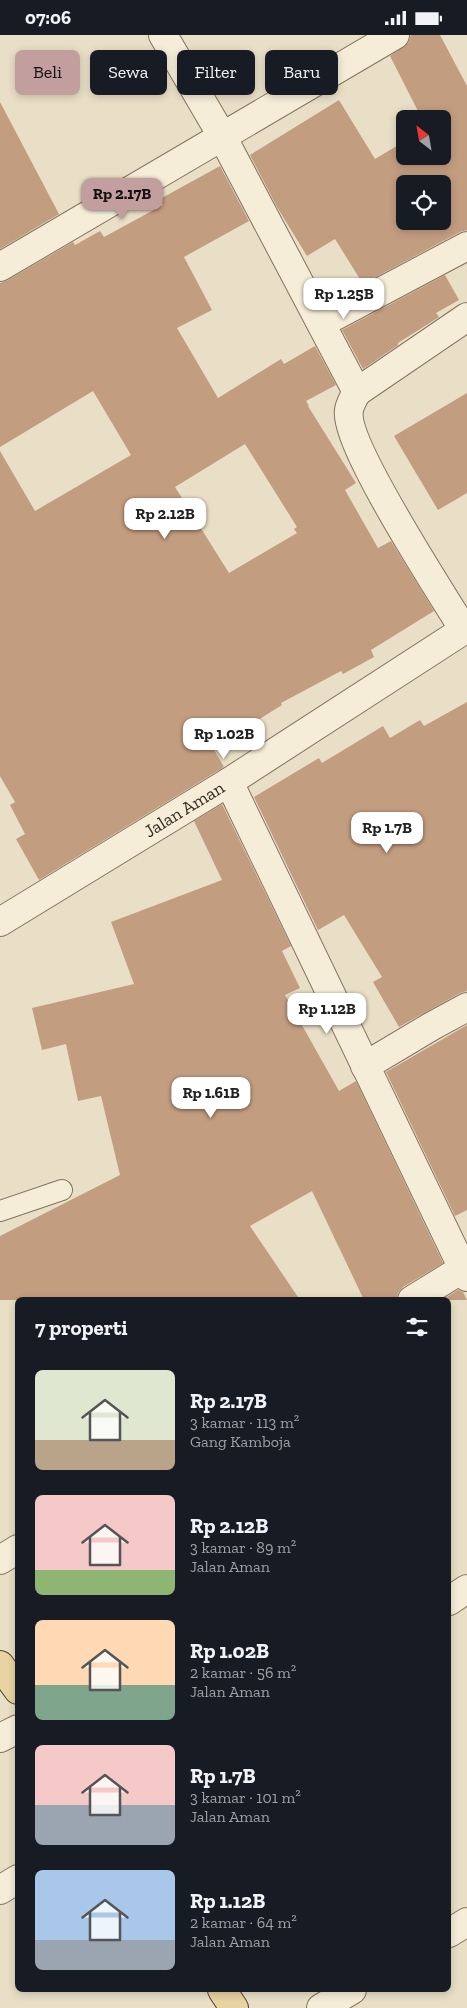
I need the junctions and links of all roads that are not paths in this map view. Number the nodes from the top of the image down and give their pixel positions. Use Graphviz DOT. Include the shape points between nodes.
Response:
graph roads {
  1 [pos="163,35"];
  2 [pos="395,35"];
  3 [pos="222,136"];
  4 [pos="467,246"];
  5 [pos="0,267"];
  6 [pos="467,317"];
  7 [pos="322,323"];
  8 [pos="357,392"];
  9 [pos="465,629"];
  10 [pos="229,782"];
  11 [pos="0,922"];
  12 [pos="467,1007"];
  13 [pos="365,1066"];
  14 [pos="62,1190"];
  15 [pos="0,1211"];
  16 [pos="466,1271"];
  17 [pos="418,1297"];
  18 [pos="15,1551"];
  19 [pos="0,1560"];
  20 [pos="467,1589"];
  21 [pos="451,1600"];
  22 [pos="0,1665"];
  23 [pos="15,1686"];
  24 [pos="15,1730"];
  25 [pos="0,1738"];
  26 [pos="15,1881"];
  27 [pos="0,1890"];
  28 [pos="467,1923"];
  29 [pos="451,1932"];
  30 [pos="223,1992"];
  31 [pos="349,1992"];
  32 [pos="234,2008"];
  33 [pos="321,2008"];
  1 -- 3 [label="street"];
  2 -- 3 [label="street"];
  3 -- 5 [label="street"];
  3 -- 7 [label="street"];
  4 -- 7 [label="street"];
  6 -- 8 [label="street"];
  7 -- 8 [label="street"];
  8 -- 9 [label="street" via="349,411 354,435 365,461 388,505"];
  9 -- 10 [label="street, Jalan Aman"];
  10 -- 11 [label="street, Jalan Aman"];
  10 -- 13 [label="street"];
  12 -- 13 [label="street"];
  13 -- 16 [label="street"];
  14 -- 15 [label="lane"];
  16 -- 17 [label="street"];
  18 -- 19 [label="street"];
  20 -- 21 [label="street"];
  22 -- 23 [label="main road"];
  24 -- 25 [label="street"];
  26 -- 27 [label="street"];
  28 -- 29 [label="street"];
  30 -- 32 [label="main road"];
  31 -- 33 [label="street"];
}
